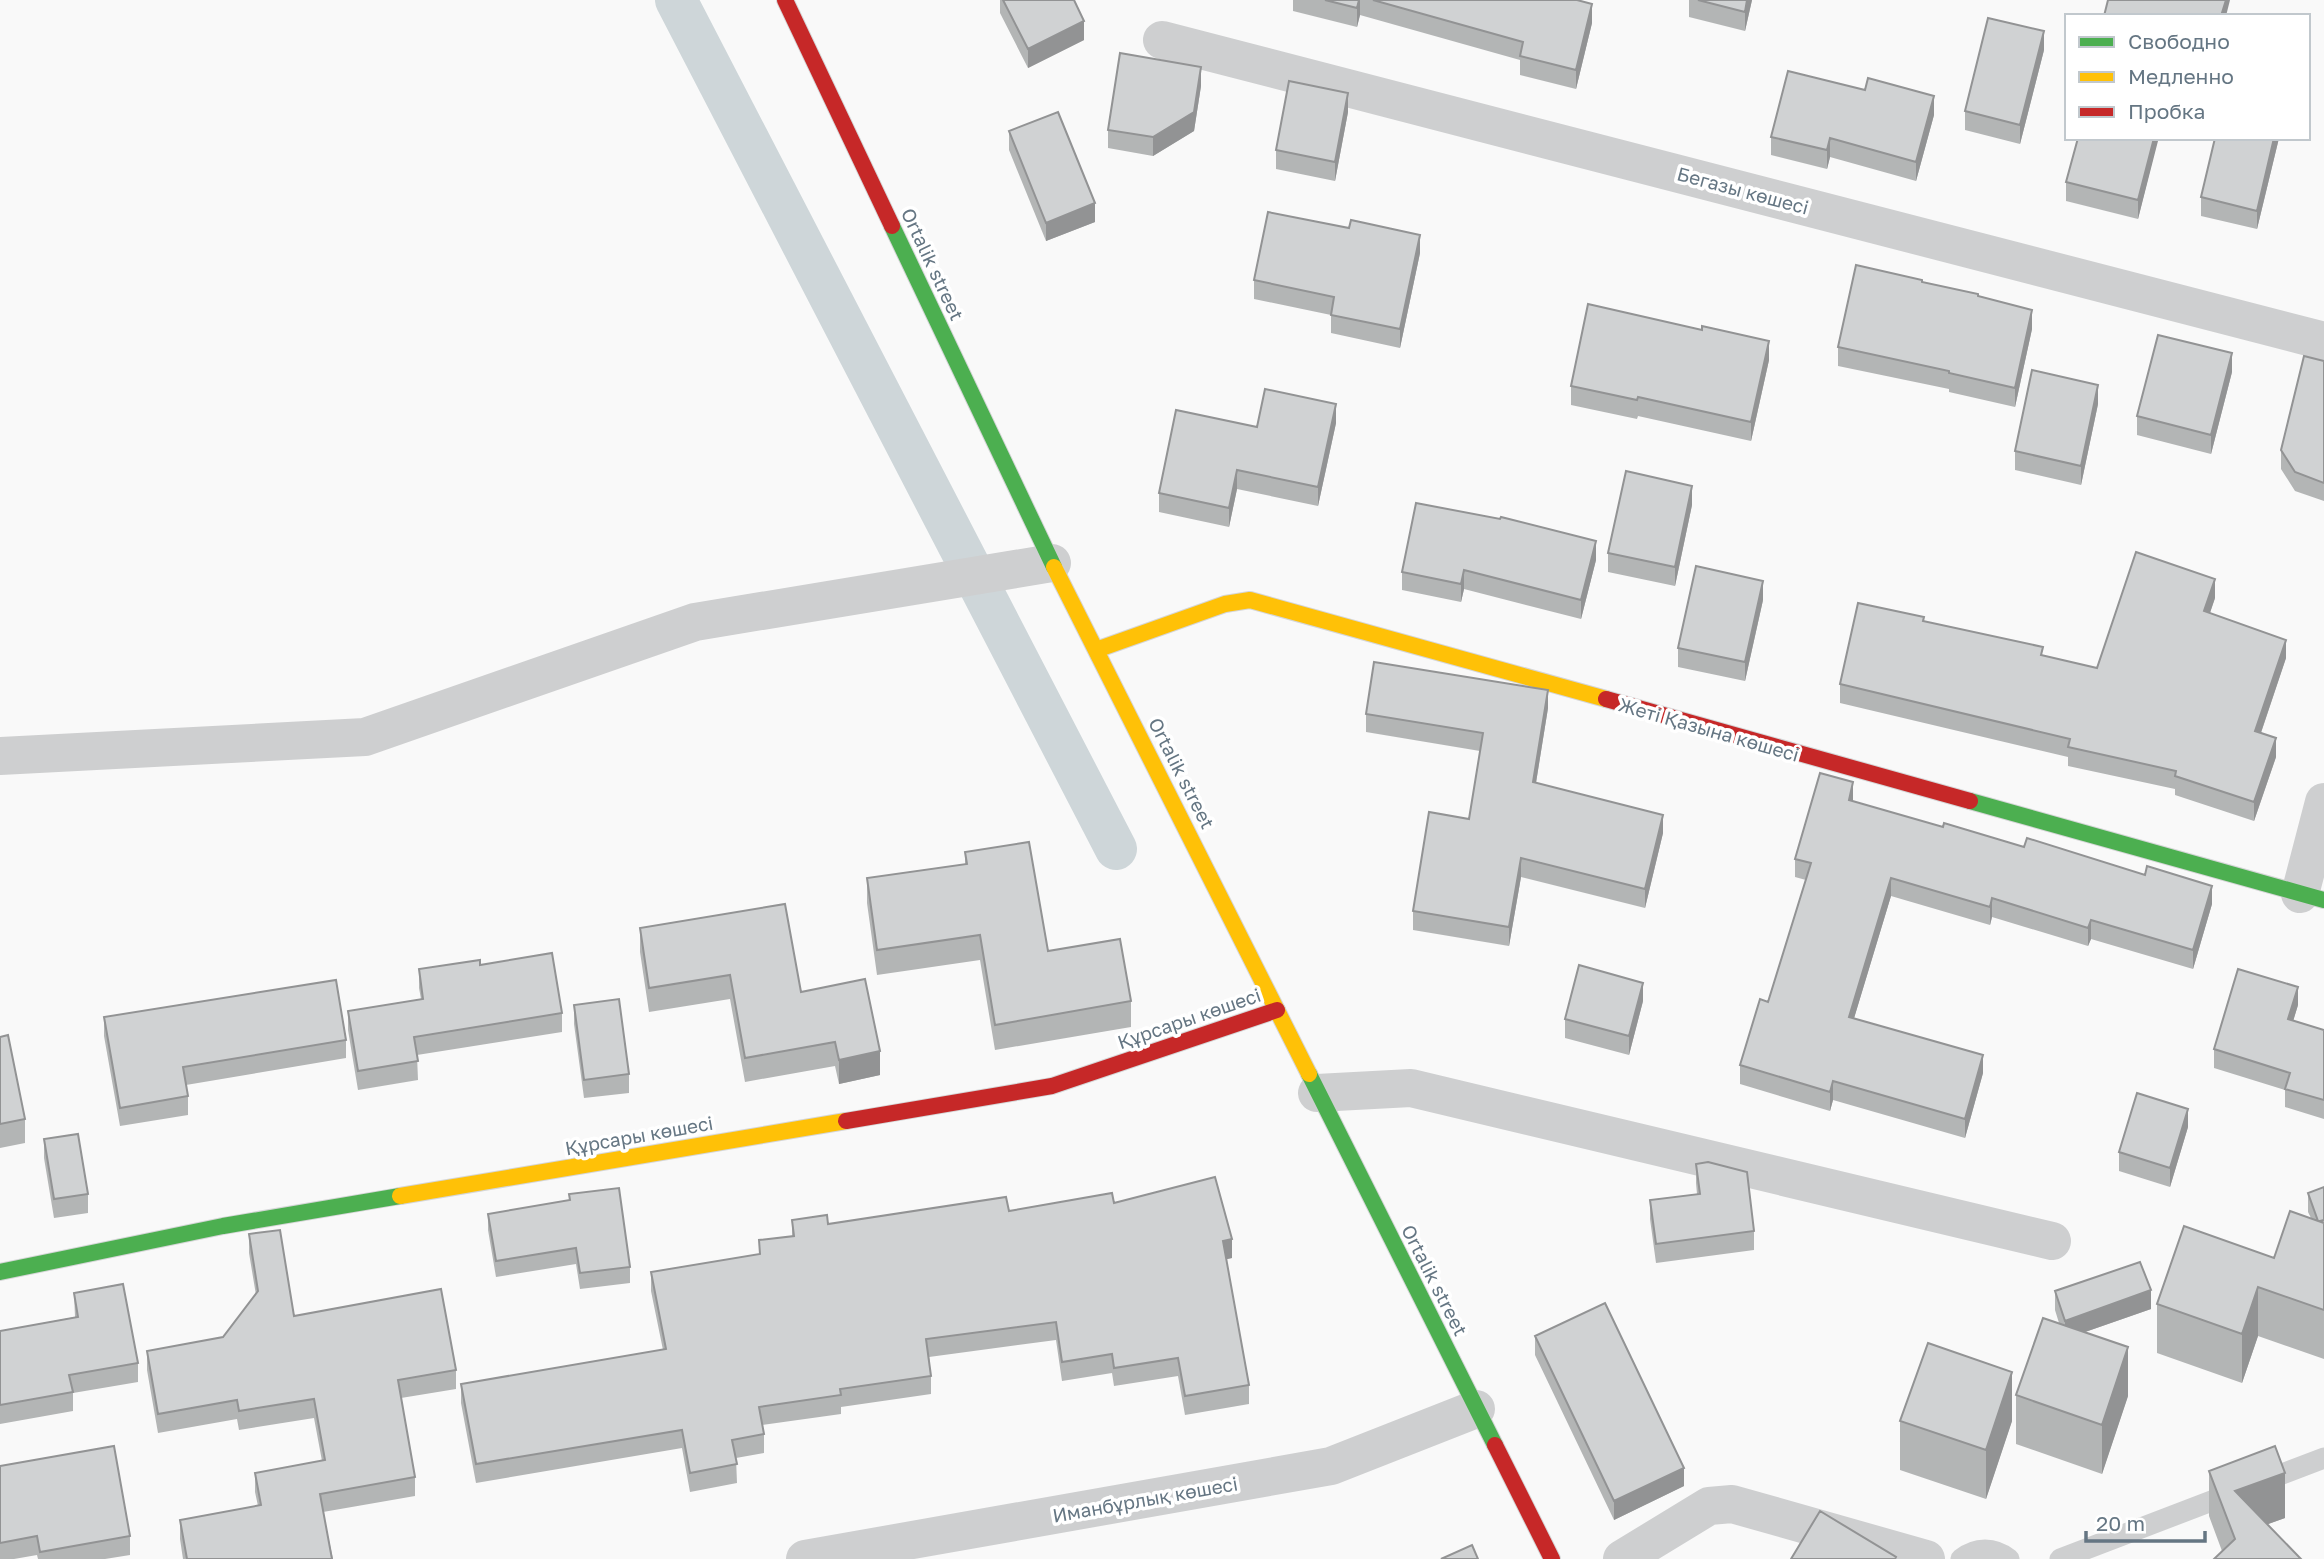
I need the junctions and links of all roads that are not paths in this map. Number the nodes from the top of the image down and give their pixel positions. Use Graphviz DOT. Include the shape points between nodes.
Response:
graph roads {
  1 [pos="785,0"];
  2 [pos="1162,40"];
  3 [pos="2324,341"];
  4 [pos="1052,563"];
  5 [pos="1096,650"];
  6 [pos="0,756"];
  7 [pos="2324,802"];
  8 [pos="2312,897"];
  9 [pos="1278,1010"];
  10 [pos="1317,1093"];
  11 [pos="2052,1241"];
  12 [pos="0,1272"];
  13 [pos="1476,1409"];
  14 [pos="2324,1458"];
  15 [pos="805,1559"];
  16 [pos="1552,1559"];
  17 [pos="1622,1559"];
  18 [pos="1926,1559"];
  19 [pos="1961,1559"];
  20 [pos="2009,1559"];
  21 [pos="2060,1559"];
  1 -- 4 [label="street, Ortalik street"];
  2 -- 3 [label="street, Бегазы көшесі"];
  4 -- 5 [label="street, Ortalik street"];
  4 -- 6 [label="street" via="695,622 365,737"];
  5 -- 8 [label="street, Жеті Қазына көшесі" via="1225,604 1250,600"];
  5 -- 9 [label="street, Ortalik street"];
  7 -- 8 [label="street"];
  9 -- 10 [label="street, Ortalik street"];
  9 -- 12 [label="street, Құрсары көшесі" via="1052,1086 236,1224"];
  10 -- 11 [label="street" via="1411,1088"];
  10 -- 13 [label="street, Ortalik street"];
  13 -- 15 [label="street, Иманбұрлық көшесі" via="1331,1466"];
  13 -- 16 [label="street, Ortalik street"];
  14 -- 21 [label="lane"];
  17 -- 18 [label="street" via="1709,1506 1732,1504"];
  19 -- 20 [label="lane" via="1989,1550"];
}
